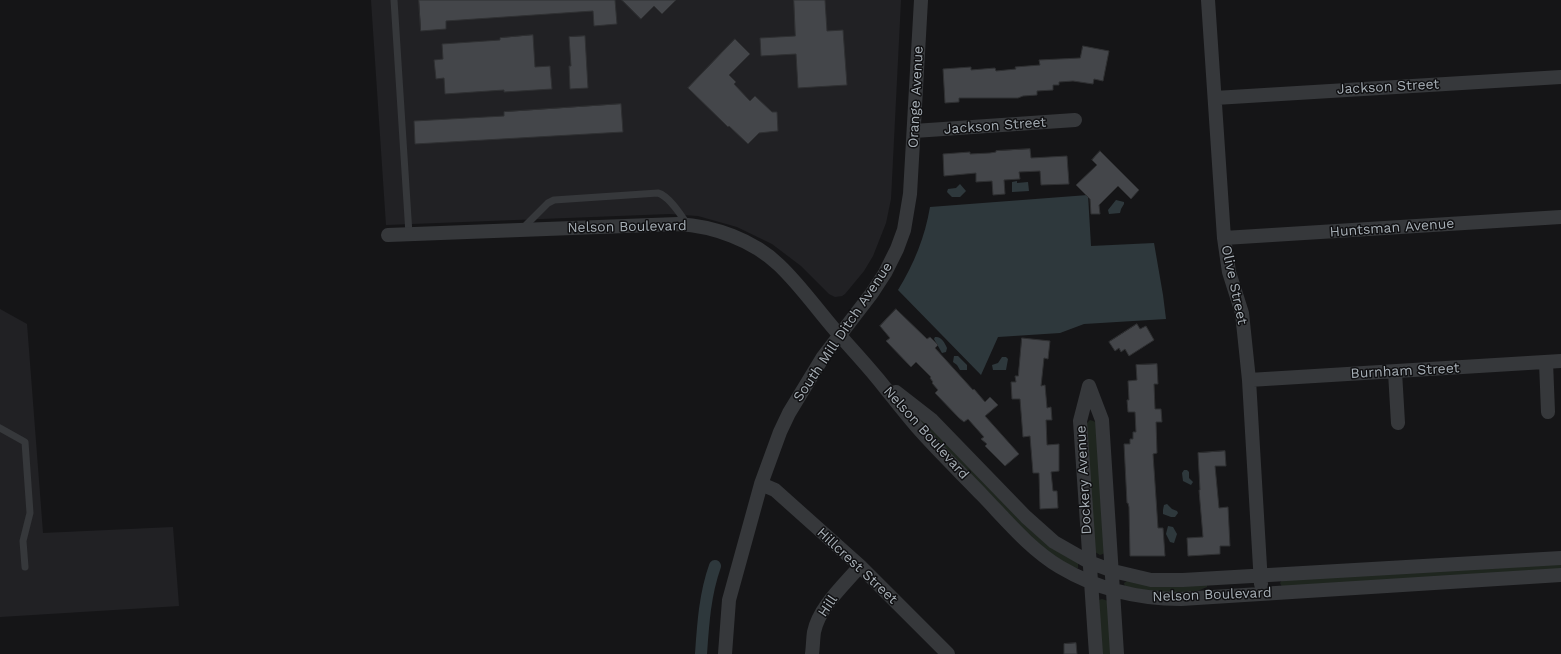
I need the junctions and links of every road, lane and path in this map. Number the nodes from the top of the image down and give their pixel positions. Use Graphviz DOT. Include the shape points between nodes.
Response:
graph roads {
  1 [pos="394,0"];
  2 [pos="921,0"];
  3 [pos="1208,0"];
  4 [pos="1561,77"];
  5 [pos="1215,98"];
  6 [pos="1076,120"];
  7 [pos="914,131"];
  8 [pos="910,194"];
  9 [pos="1561,217"];
  10 [pos="687,225"];
  11 [pos="522,229"];
  12 [pos="409,234"];
  13 [pos="388,235"];
  14 [pos="1224,238"];
  15 [pos="839,334"];
  16 [pos="1561,361"];
  17 [pos="1546,362"];
  18 [pos="1395,372"];
  19 [pos="877,377"];
  20 [pos="1249,380"];
  21 [pos="1548,412"];
  22 [pos="1398,423"];
  23 [pos="0,428"];
  24 [pos="761,484"];
  25 [pos="1561,558"];
  26 [pos="1089,562"];
  27 [pos="860,566"];
  28 [pos="25,567"];
  29 [pos="1113,571"];
  30 [pos="1561,575"];
  31 [pos="1260,576"];
  32 [pos="1091,583"];
  33 [pos="1114,591"];
  34 [pos="1261,594"];
  35 [pos="725,654"];
  36 [pos="812,654"];
  37 [pos="948,654"];
  38 [pos="1096,654"];
  39 [pos="1117,654"];
  1 -- 12 [label="lane"];
  2 -- 7 [label="street, Orange Avenue"];
  3 -- 5 [label="street, Olive Street"];
  4 -- 5 [label="street, Jackson Street"];
  5 -- 14 [label="street, Olive Street"];
  6 -- 7 [label="street, Jackson Street"];
  7 -- 8 [label="street, Orange Avenue"];
  8 -- 15 [label="street, South Mill Ditch Avenue" via="904,230 891,261 872,293"];
  9 -- 14 [label="street, Huntsman Avenue"];
  10 -- 11 [label="street, Nelson Boulevard"];
  10 -- 11 [label="lane" via="678,210 658,193 554,200 548,202"];
  10 -- 15 [label="street, Nelson Boulevard" via="731,236 767,255 792,278"];
  11 -- 12 [label="street, Nelson Boulevard"];
  12 -- 13 [label="street, Nelson Boulevard"];
  14 -- 20 [label="street, Olive Street" via="1229,272 1242,313"];
  15 -- 19 [label="street, Nelson Boulevard"];
  15 -- 24 [label="street, South Mill Ditch Avenue" via="790,412 771,453"];
  16 -- 17 [label="street, Burnham Street"];
  17 -- 18 [label="street, Burnham Street"];
  17 -- 21 [label="street"];
  18 -- 20 [label="street, Burnham Street"];
  18 -- 22 [label="street"];
  19 -- 26 [label="street, Nelson Boulevard" via="932,420 1043,533"];
  19 -- 32 [label="street, Nelson Boulevard" via="917,427 1031,546 1060,567"];
  20 -- 31 [label="street, Olive Street"];
  23 -- 28 [label="lane" via="25,442 30,513 23,541"];
  24 -- 27 [label="street, Hillcrest Street" via="775,490"];
  24 -- 35 [label="street, South Mill Ditch Avenue" via="729,600"];
  25 -- 31 [label="street, Nelson Boulevard"];
  26 -- 29 [label="street, Nelson Boulevard"];
  26 -- 29 [label="street, Dockery Avenue" via="1080,421 1089,386 1102,420"];
  26 -- 32 [label="street, Dockery Avenue"];
  27 -- 36 [label="street, Hill" via="822,612 814,631"];
  27 -- 37 [label="street, Hillcrest Street"];
  29 -- 31 [label="street, Nelson Boulevard" via="1139,578 1172,581"];
  29 -- 33 [label="street, Dockery Avenue"];
  30 -- 34 [label="street, Nelson Boulevard"];
  31 -- 34 [label="street, Olive Street"];
  32 -- 33 [label="street, Nelson Boulevard"];
  32 -- 38 [label="street, Dockery Avenue"];
  33 -- 34 [label="street, Nelson Boulevard" via="1170,599"];
  33 -- 39 [label="street, Dockery Avenue"];
}
